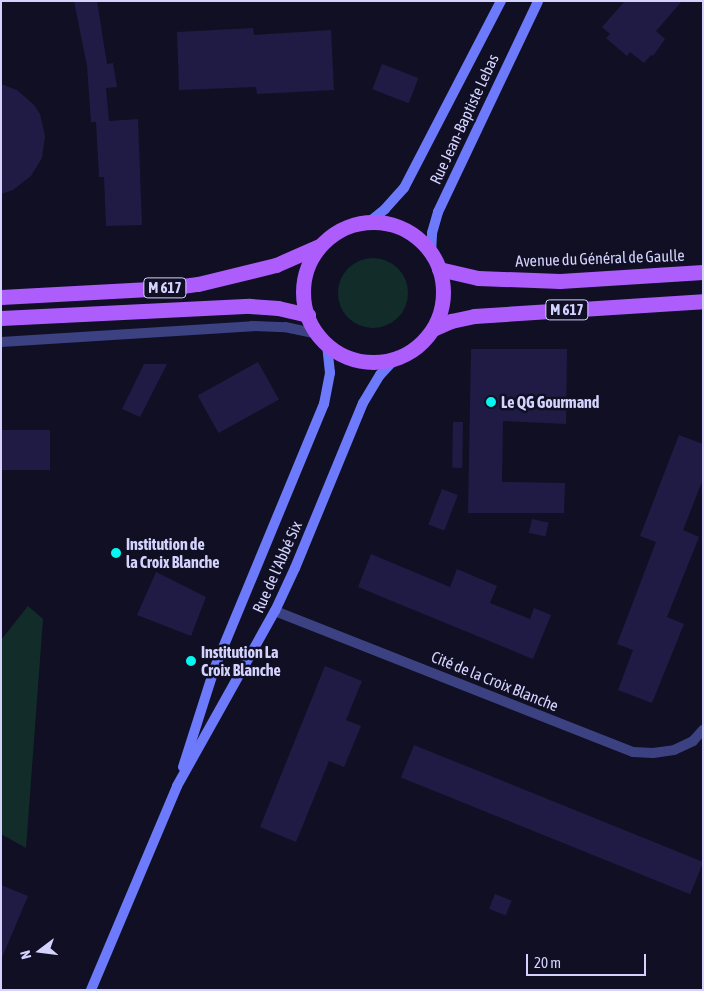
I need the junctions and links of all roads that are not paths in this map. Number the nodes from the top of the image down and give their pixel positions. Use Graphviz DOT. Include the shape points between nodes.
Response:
graph roads {
  1 [pos="501,1"];
  2 [pos="538,1"];
  3 [pos="368,223"];
  4 [pos="322,244"];
  5 [pos="431,254"];
  6 [pos="439,269"];
  7 [pos="703,272"];
  8 [pos="1,297"];
  9 [pos="703,301"];
  10 [pos="308,315"];
  11 [pos="1,318"];
  12 [pos="432,329"];
  13 [pos="317,334"];
  14 [pos="1,342"];
  15 [pos="328,345"];
  16 [pos="396,358"];
  17 [pos="275,611"];
  18 [pos="703,730"];
  19 [pos="177,786"];
  20 [pos="92,990"];
  1 -- 3 [label="main road, Rue Jean-Baptiste Lebas" via="404,188"];
  2 -- 5 [label="main road, Rue Jean-Baptiste Lebas" via="438,212"];
  3 -- 4 [label="main road" via="343,230"];
  3 -- 5 [label="main road" via="400,228 421,241"];
  4 -- 8 [label="main road, M 617" via="276,265 198,284"];
  4 -- 10 [label="main road" via="306,275 304,295"];
  5 -- 6 [label="main road"];
  6 -- 7 [label="main road, Avenue du Général de Gaulle / M 617" via="478,278 560,280"];
  6 -- 12 [label="main road" via="443,295 440,313"];
  9 -- 12 [label="main road, M 617" via="474,316"];
  10 -- 11 [label="main road, M 617" via="250,306"];
  10 -- 13 [label="main road"];
  12 -- 16 [label="main road" via="420,344"];
  13 -- 14 [label="street" via="285,327 252,326"];
  13 -- 15 [label="main road"];
  15 -- 16 [label="main road" via="356,360 372,362"];
  15 -- 19 [label="main road, Rue de l'Abbé Six" via="330,373 324,404 215,667"];
  16 -- 17 [label="main road, Rue de l'Abbé Six" via="380,375 363,403"];
  17 -- 18 [label="street, Cité de la Croix Blanche" via="633,752 674,750 693,740"];
  17 -- 19 [label="main road, Rue de l'Abbé Six"];
  19 -- 20 [label="main road, Rue de l'Abbé Six"];
}
